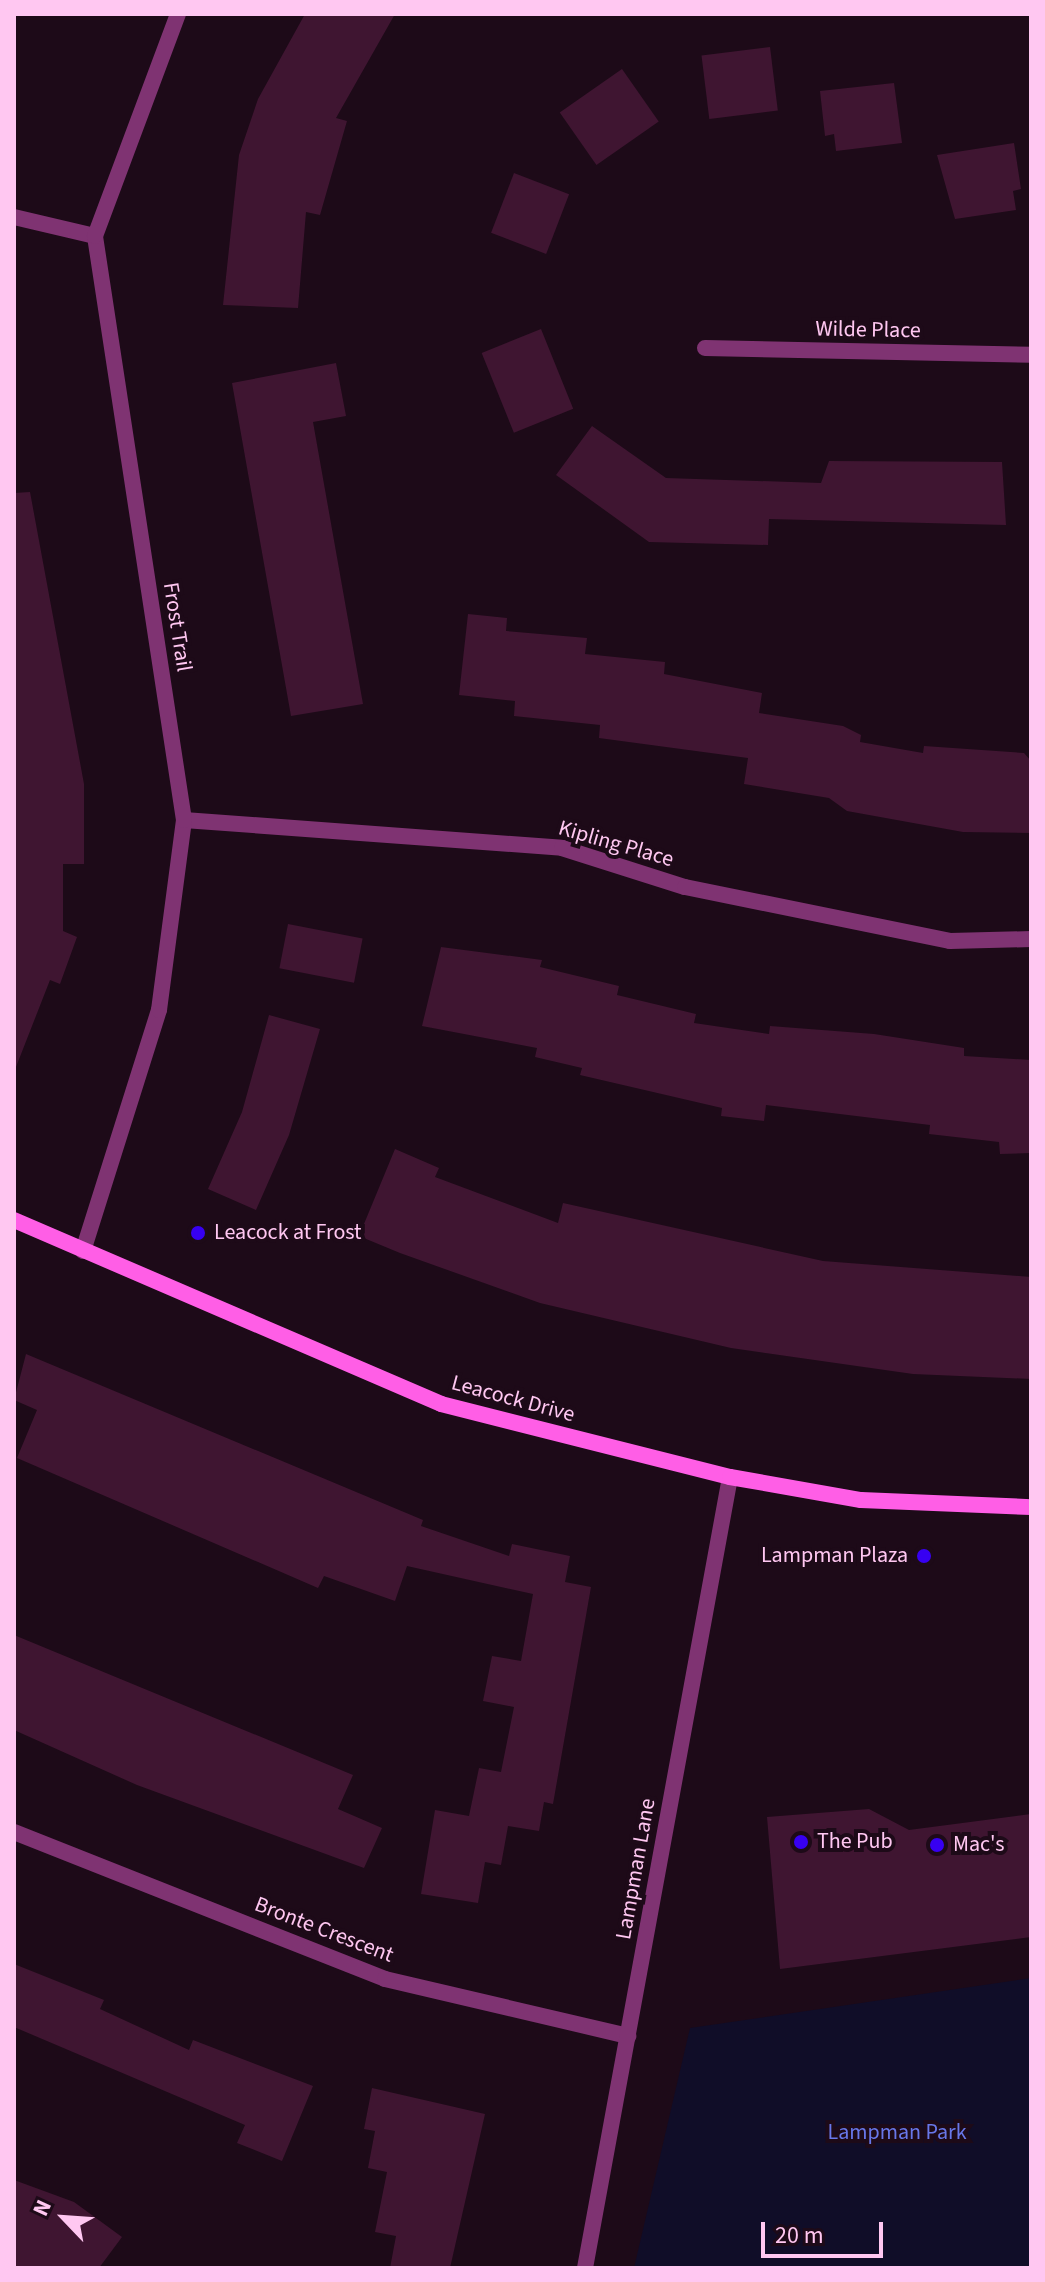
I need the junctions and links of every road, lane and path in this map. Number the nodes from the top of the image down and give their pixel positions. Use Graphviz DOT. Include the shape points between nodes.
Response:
graph roads {
  1 [pos="178,14"];
  2 [pos="14,217"];
  3 [pos="95,236"];
  4 [pos="705,348"];
  5 [pos="1031,355"];
  6 [pos="184,820"];
  7 [pos="1031,939"];
  8 [pos="14,1220"];
  9 [pos="83,1251"];
  10 [pos="730,1477"];
  11 [pos="1031,1507"];
  12 [pos="14,1832"];
  13 [pos="628,2036"];
  14 [pos="585,2268"];
  1 -- 3 [label="street, Frost Trail"];
  2 -- 3 [label="street"];
  3 -- 6 [label="street, Frost Trail"];
  4 -- 5 [label="street, Wilde Place"];
  6 -- 7 [label="street, Kipling Place" via="562,848 685,887 950,941"];
  6 -- 9 [label="street, Frost Trail" via="159,1010"];
  8 -- 9 [label="street, Leacock Drive"];
  9 -- 10 [label="street, Leacock Drive" via="441,1404"];
  10 -- 11 [label="street, Leacock Drive" via="861,1500"];
  10 -- 13 [label="street, Lampman Lane"];
  12 -- 13 [label="street, Bronte Crescent" via="385,1979"];
  13 -- 14 [label="street, Lampman Lane"];
}
